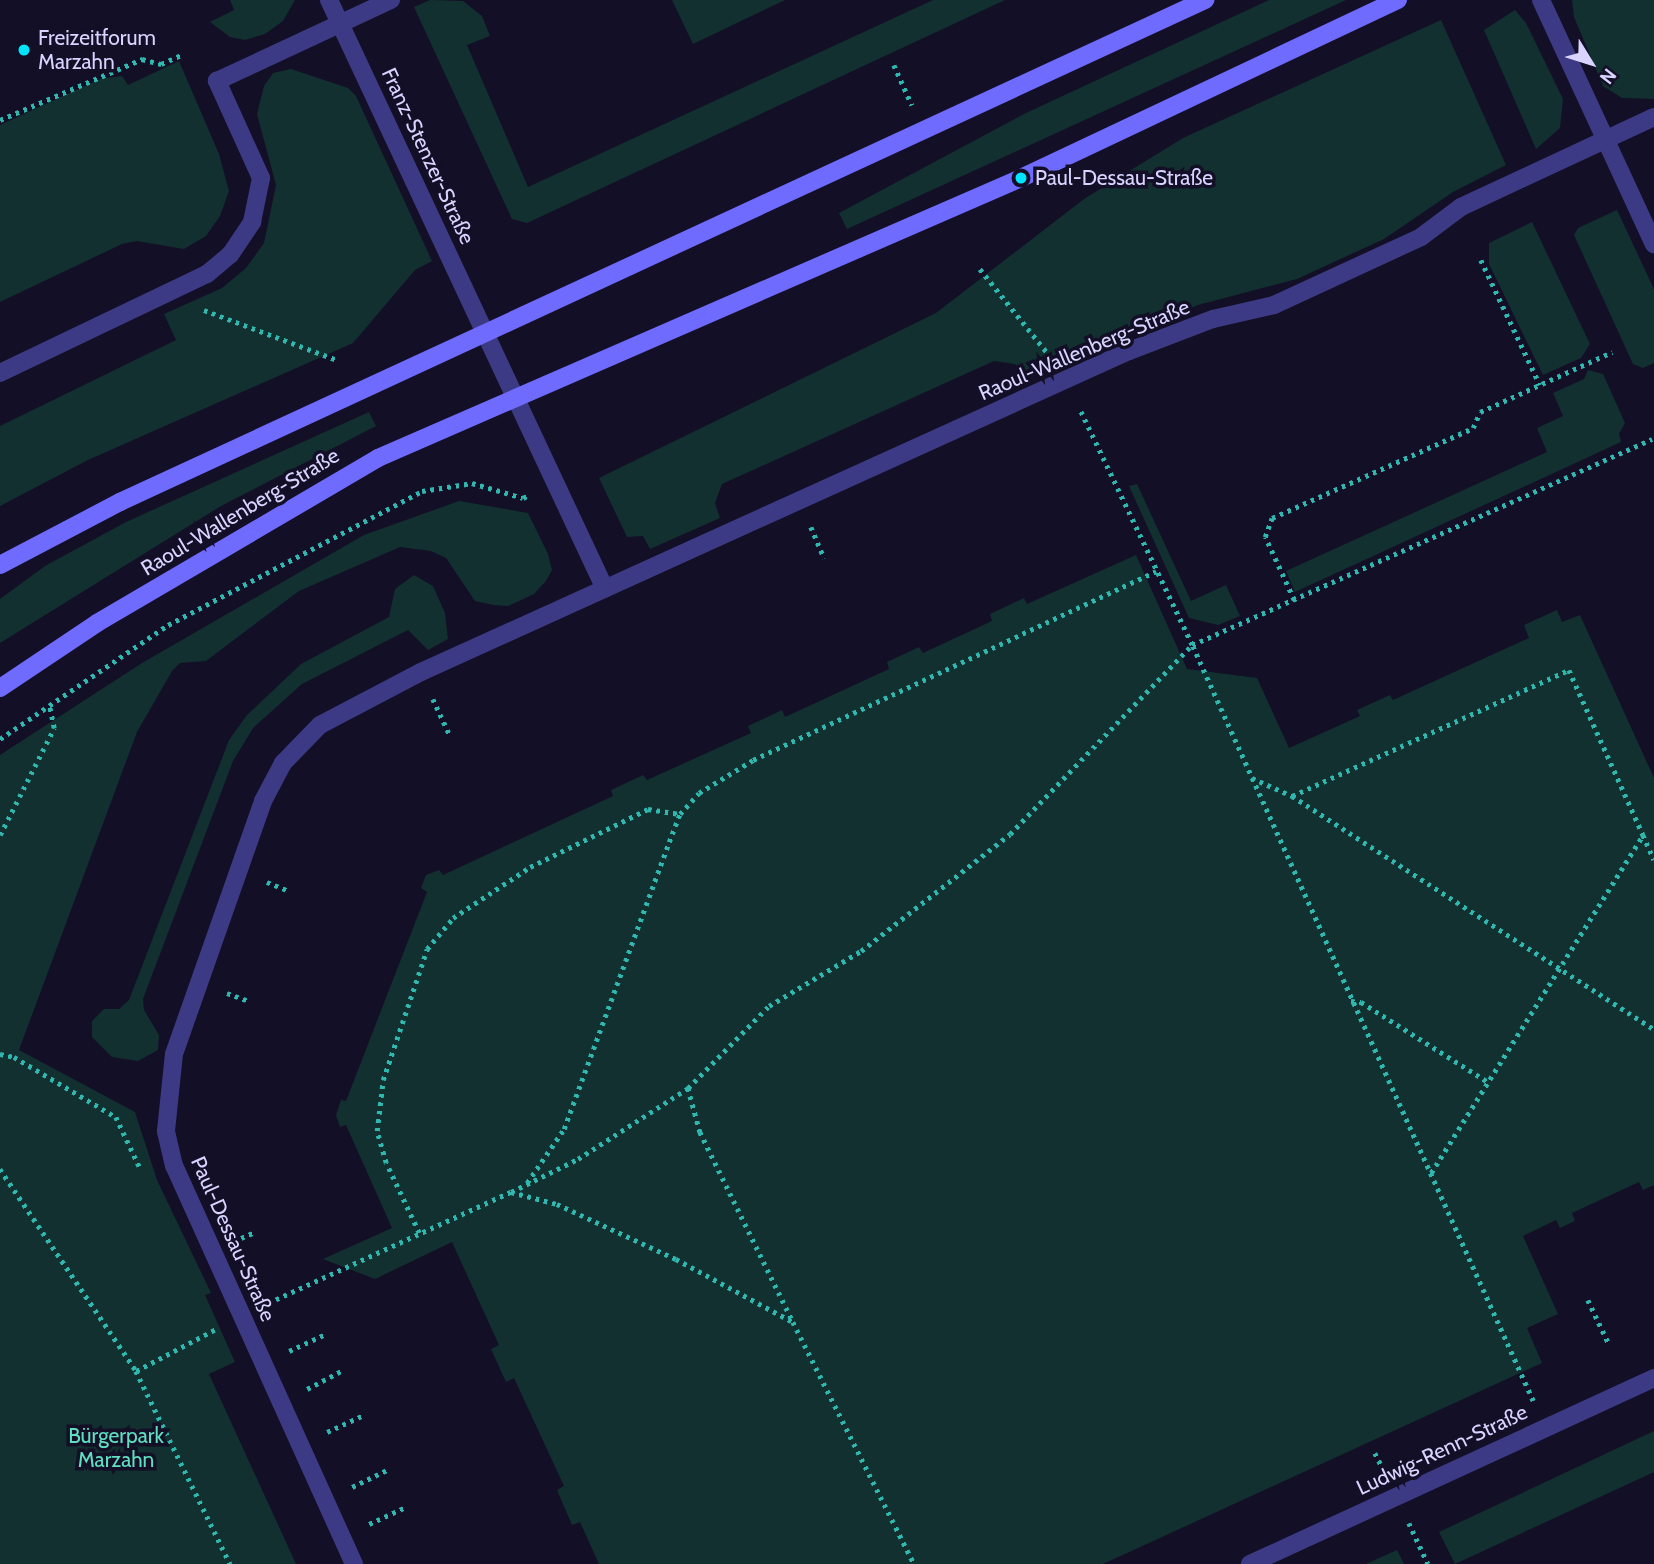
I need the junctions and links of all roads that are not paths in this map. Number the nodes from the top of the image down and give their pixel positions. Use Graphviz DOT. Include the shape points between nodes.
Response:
graph roads {
  1 [pos="329,0"];
  2 [pos="391,0"];
  3 [pos="1205,0"];
  4 [pos="1398,0"];
  5 [pos="1541,0"];
  6 [pos="340,24"];
  7 [pos="1654,117"];
  8 [pos="1605,140"];
  9 [pos="1654,244"];
  10 [pos="487,332"];
  11 [pos="0,373"];
  12 [pos="516,398"];
  13 [pos="0,565"];
  14 [pos="605,589"];
  15 [pos="0,688"];
  16 [pos="283,763"];
  17 [pos="1654,1378"];
  18 [pos="354,1564"];
  19 [pos="1250,1564"];
  1 -- 6 [label="street, Franz-Stenzer-Straße"];
  2 -- 6 [label="street"];
  3 -- 10 [label="main road"];
  4 -- 12 [label="main road, Raoul-Wallenberg-Straße" via="1021,178"];
  5 -- 8 [label="street"];
  6 -- 10 [label="street, Franz-Stenzer-Straße"];
  6 -- 11 [label="street" via="217,81 261,178 253,222 230,255 181,286"];
  7 -- 8 [label="street, Raoul-Wallenberg-Straße"];
  8 -- 9 [label="street"];
  8 -- 14 [label="street, Raoul-Wallenberg-Straße" via="1461,207 1421,237 1274,305 1213,319 1129,351"];
  10 -- 12 [label="street"];
  10 -- 13 [label="main road" via="120,502"];
  12 -- 14 [label="street"];
  12 -- 15 [label="main road, Raoul-Wallenberg-Straße" via="331,483 97,623"];
  14 -- 16 [label="street, Raoul-Wallenberg-Straße" via="357,704 320,725"];
  16 -- 18 [label="street, Paul-Dessau-Straße" via="263,801 174,1054 166,1131 174,1166"];
  17 -- 19 [label="street, Ludwig-Renn-Straße"];
}
